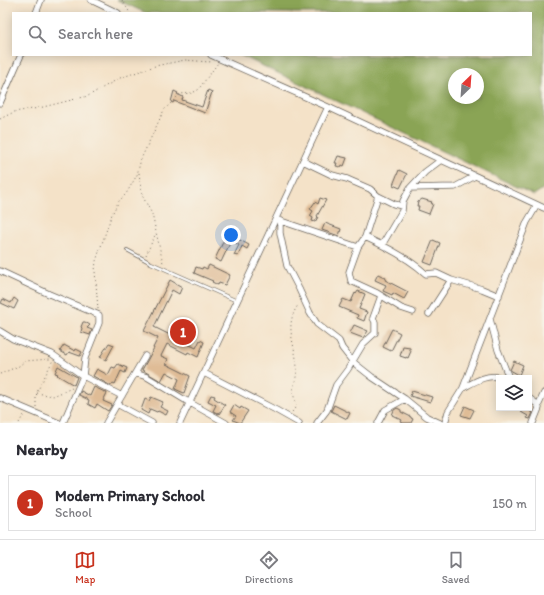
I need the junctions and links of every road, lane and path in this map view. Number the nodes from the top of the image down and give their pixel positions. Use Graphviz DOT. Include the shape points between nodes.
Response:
graph roads {
  1 [pos="41,0"];
  2 [pos="91,0"];
  3 [pos="122,0"];
  4 [pos="36,12"];
  5 [pos="116,12"];
  6 [pos="129,12"];
  7 [pos="21,56"];
  8 [pos="214,56"];
  9 [pos="221,59"];
  10 [pos="0,103"];
  11 [pos="328,107"];
  12 [pos="0,119"];
  13 [pos="303,160"];
  14 [pos="441,160"];
  15 [pos="139,171"];
  16 [pos="475,176"];
  17 [pos="410,188"];
  18 [pos="378,196"];
  19 [pos="537,205"];
  20 [pos="402,206"];
  21 [pos="544,208"];
  22 [pos="278,220"];
  23 [pos="157,231"];
  24 [pos="365,237"];
  25 [pos="382,245"];
  26 [pos="358,247"];
  27 [pos="127,250"];
  28 [pos="144,259"];
  29 [pos="164,268"];
  30 [pos="0,271"];
  31 [pos="451,280"];
  32 [pos="381,296"];
  33 [pos="499,296"];
  34 [pos="303,299"];
  35 [pos="238,301"];
  36 [pos="413,312"];
  37 [pos="429,314"];
  38 [pos="99,315"];
  39 [pos="490,318"];
  40 [pos="0,331"];
  41 [pos="145,356"];
  42 [pos="353,362"];
  43 [pos="204,373"];
  44 [pos="0,374"];
  45 [pos="134,375"];
  46 [pos="508,375"];
  47 [pos="83,376"];
  48 [pos="496,377"];
  49 [pos="73,388"];
  50 [pos="463,388"];
  51 [pos="37,392"];
  52 [pos="544,392"];
  53 [pos="122,396"];
  54 [pos="0,398"];
  55 [pos="404,399"];
  56 [pos="532,400"];
  57 [pos="190,403"];
  58 [pos="117,404"];
  59 [pos="538,406"];
  60 [pos="37,413"];
  61 [pos="284,414"];
  62 [pos="19,423"];
  63 [pos="59,423"];
  64 [pos="63,423"];
  65 [pos="106,423"];
  66 [pos="152,423"];
  67 [pos="180,423"];
  68 [pos="226,423"];
  69 [pos="298,423"];
  70 [pos="318,423"];
  71 [pos="378,423"];
  72 [pos="440,423"];
  73 [pos="445,423"];
  74 [pos="533,423"];
  1 -- 4 [label="street"];
  2 -- 5 [label="street"];
  3 -- 6 [label="path"];
  7 -- 10 [label="street"];
  8 -- 9 [label="street"];
  9 -- 11 [label="street"];
  9 -- 12 [label="path" via="209,62 185,60 155,66 120,78 88,96 14,112"];
  9 -- 15 [label="path" via="198,90 179,95 164,110 141,159"];
  11 -- 13 [label="street"];
  11 -- 14 [label="street"];
  13 -- 18 [label="street" via="332,175 370,189"];
  13 -- 22 [label="street"];
  14 -- 16 [label="street"];
  14 -- 17 [label="street"];
  15 -- 23 [label="path" via="142,195"];
  15 -- 38 [label="path" via="112,214 97,255 95,271"];
  16 -- 17 [label="street" via="455,187"];
  16 -- 19 [label="street"];
  17 -- 20 [label="street"];
  18 -- 20 [label="street"];
  18 -- 24 [label="street"];
  19 -- 21 [label="street"];
  19 -- 33 [label="street" via="527,222"];
  20 -- 25 [label="street" via="402,211"];
  22 -- 26 [label="street"];
  22 -- 34 [label="street" via="287,266"];
  22 -- 35 [label="street"];
  23 -- 28 [label="path"];
  23 -- 29 [label="path"];
  24 -- 25 [label="street"];
  24 -- 26 [label="street"];
  25 -- 31 [label="street" via="426,274 436,273"];
  26 -- 32 [label="street" via="349,272 351,281"];
  27 -- 28 [label="lane"];
  28 -- 29 [label="lane"];
  29 -- 35 [label="lane"];
  30 -- 38 [label="street"];
  31 -- 33 [label="street"];
  31 -- 37 [label="street"];
  32 -- 36 [label="street"];
  32 -- 42 [label="street" via="373,318 375,333 363,344"];
  33 -- 39 [label="street"];
  34 -- 42 [label="street" via="318,324 339,341"];
  34 -- 61 [label="path" via="290,321 297,370 293,392 296,404 292,412"];
  35 -- 43 [label="street"];
  38 -- 47 [label="street" via="99,323 85,358"];
  39 -- 46 [label="street" via="499,354"];
  39 -- 50 [label="street"];
  40 -- 47 [label="street" via="13,339 52,354"];
  41 -- 45 [label="street"];
  42 -- 55 [label="street"];
  42 -- 70 [label="street" via="336,385 327,410"];
  43 -- 57 [label="street"];
  43 -- 61 [label="street"];
  44 -- 51 [label="path" via="25,361 53,359"];
  45 -- 53 [label="street"];
  45 -- 57 [label="street" via="147,377"];
  47 -- 53 [label="street"];
  47 -- 64 [label="street"];
  48 -- 50 [label="street" via="486,377"];
  49 -- 51 [label="path" via="53,396"];
  50 -- 73 [label="street" via="448,412"];
  51 -- 60 [label="path"];
  52 -- 59 [label="street"];
  53 -- 58 [label="street"];
  54 -- 60 [label="street"];
  55 -- 71 [label="street" via="386,410"];
  55 -- 72 [label="street" via="427,417"];
  56 -- 59 [label="street"];
  57 -- 67 [label="street"];
  57 -- 68 [label="street"];
  58 -- 65 [label="street"];
  58 -- 66 [label="street"];
  59 -- 74 [label="street" via="539,410"];
  60 -- 62 [label="path" via="23,416"];
  60 -- 63 [label="street"];
  61 -- 69 [label="street"];
}
